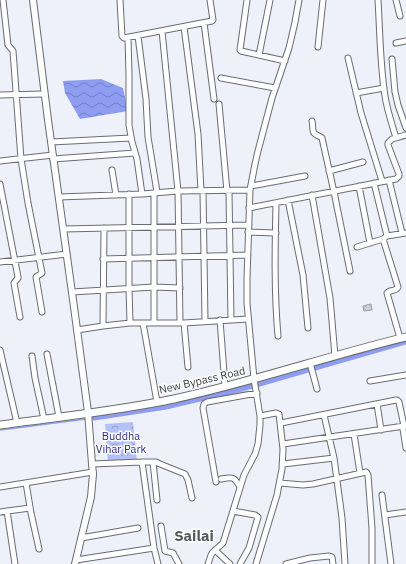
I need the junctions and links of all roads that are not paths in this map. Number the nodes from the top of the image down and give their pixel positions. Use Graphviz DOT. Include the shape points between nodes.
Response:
graph roads {
  1 [pos="3,0"];
  2 [pos="33,0"];
  3 [pos="120,0"];
  4 [pos="210,0"];
  5 [pos="246,0"];
  6 [pos="270,0"];
  7 [pos="298,0"];
  8 [pos="323,0"];
  9 [pos="378,0"];
  10 [pos="396,0"];
  11 [pos="400,16"];
  12 [pos="204,23"];
  13 [pos="184,26"];
  14 [pos="162,31"];
  15 [pos="138,36"];
  16 [pos="128,38"];
  17 [pos="406,41"];
  18 [pos="396,43"];
  19 [pos="318,47"];
  20 [pos="259,55"];
  21 [pos="348,58"];
  22 [pos="392,59"];
  23 [pos="285,61"];
  24 [pos="221,78"];
  25 [pos="275,88"];
  26 [pos="384,88"];
  27 [pos="356,92"];
  28 [pos="16,94"];
  29 [pos="44,94"];
  30 [pos="0,95"];
  31 [pos="214,100"];
  32 [pos="219,104"];
  33 [pos="312,120"];
  34 [pos="406,128"];
  35 [pos="406,135"];
  36 [pos="131,138"];
  37 [pos="396,138"];
  38 [pos="51,142"];
  39 [pos="135,153"];
  40 [pos="53,157"];
  41 [pos="21,159"];
  42 [pos="0,161"];
  43 [pos="363,162"];
  44 [pos="112,170"];
  45 [pos="329,171"];
  46 [pos="305,176"];
  47 [pos="389,180"];
  48 [pos="382,181"];
  49 [pos="374,183"];
  50 [pos="0,184"];
  51 [pos="359,186"];
  52 [pos="251,188"];
  53 [pos="178,191"];
  54 [pos="202,191"];
  55 [pos="228,191"];
  56 [pos="334,192"];
  57 [pos="155,193"];
  58 [pos="128,194"];
  59 [pos="142,194"];
  60 [pos="116,195"];
  61 [pos="312,195"];
  62 [pos="58,197"];
  63 [pos="288,200"];
  64 [pos="276,202"];
  65 [pos="249,208"];
  66 [pos="204,225"];
  67 [pos="229,225"];
  68 [pos="249,225"];
  69 [pos="179,226"];
  70 [pos="153,227"];
  71 [pos="104,228"];
  72 [pos="129,228"];
  73 [pos="63,229"];
  74 [pos="248,232"];
  75 [pos="276,233"];
  76 [pos="404,233"];
  77 [pos="385,238"];
  78 [pos="370,243"];
  79 [pos="357,247"];
  80 [pos="67,254"];
  81 [pos="248,254"];
  82 [pos="229,255"];
  83 [pos="179,256"];
  84 [pos="204,256"];
  85 [pos="38,257"];
  86 [pos="154,258"];
  87 [pos="104,259"];
  88 [pos="129,259"];
  89 [pos="14,260"];
  90 [pos="0,262"];
  91 [pos="350,271"];
  92 [pos="154,287"];
  93 [pos="129,288"];
  94 [pos="180,288"];
  95 [pos="104,290"];
  96 [pos="72,292"];
  97 [pos="42,312"];
  98 [pos="20,317"];
  99 [pos="248,318"];
  100 [pos="220,320"];
  101 [pos="231,320"];
  102 [pos="204,321"];
  103 [pos="154,322"];
  104 [pos="130,323"];
  105 [pos="143,323"];
  106 [pos="182,323"];
  107 [pos="104,326"];
  108 [pos="308,328"];
  109 [pos="77,330"];
  110 [pos="278,336"];
  111 [pos="403,338"];
  112 [pos="0,350"];
  113 [pos="47,354"];
  114 [pos="32,356"];
  115 [pos="335,356"];
  116 [pos="188,367"];
  117 [pos="311,367"];
  118 [pos="406,375"];
  119 [pos="370,381"];
  120 [pos="225,386"];
  121 [pos="255,386"];
  122 [pos="317,389"];
  123 [pos="157,402"];
  124 [pos="376,404"];
  125 [pos="88,412"];
  126 [pos="324,415"];
  127 [pos="260,416"];
  128 [pos="59,417"];
  129 [pos="44,419"];
  130 [pos="17,423"];
  131 [pos="281,423"];
  132 [pos="0,425"];
  133 [pos="405,426"];
  134 [pos="381,430"];
  135 [pos="354,434"];
  136 [pos="330,438"];
  137 [pos="283,444"];
  138 [pos="406,448"];
  139 [pos="334,458"];
  140 [pos="142,462"];
  141 [pos="153,462"];
  142 [pos="92,464"];
  143 [pos="283,464"];
  144 [pos="92,472"];
  145 [pos="360,474"];
  146 [pos="336,479"];
  147 [pos="26,483"];
  148 [pos="280,483"];
  149 [pos="0,487"];
  150 [pos="240,487"];
  151 [pos="382,494"];
  152 [pos="192,498"];
  153 [pos="157,500"];
  154 [pos="30,508"];
  155 [pos="233,510"];
  156 [pos="7,511"];
  157 [pos="0,512"];
  158 [pos="406,512"];
  159 [pos="385,515"];
  160 [pos="161,526"];
  161 [pos="138,528"];
  162 [pos="81,538"];
  163 [pos="154,548"];
  164 [pos="39,549"];
  165 [pos="215,550"];
  166 [pos="75,562"];
  167 [pos="15,564"];
  168 [pos="158,564"];
  169 [pos="179,564"];
  170 [pos="208,564"];
  171 [pos="230,564"];
  172 [pos="240,564"];
  173 [pos="256,564"];
  174 [pos="286,564"];
  175 [pos="333,564"];
  176 [pos="345,564"];
  177 [pos="372,564"];
  178 [pos="391,564"];
  1 -- 28 [label="street" via="8,45 13,51"];
  2 -- 29 [label="street"];
  3 -- 16 [label="street" via="122,36"];
  4 -- 12 [label="street" via="213,20"];
  5 -- 20 [label="street" via="240,50"];
  6 -- 20 [label="street"];
  7 -- 23 [label="street"];
  8 -- 19 [label="street"];
  9 -- 26 [label="street"];
  10 -- 11 [label="street"];
  12 -- 13 [label="street"];
  12 -- 31 [label="street"];
  13 -- 14 [label="street"];
  13 -- 54 [label="street" via="198,134"];
  14 -- 15 [label="street"];
  14 -- 53 [label="street"];
  15 -- 16 [label="street"];
  15 -- 57 [label="street"];
  16 -- 36 [label="street"];
  17 -- 18 [label="street"];
  20 -- 23 [label="street"];
  21 -- 27 [label="street"];
  22 -- 34 [label="street" via="395,92"];
  23 -- 25 [label="street"];
  24 -- 25 [label="street"];
  25 -- 52 [label="street"];
  26 -- 27 [label="street"];
  26 -- 37 [label="street"];
  27 -- 48 [label="street"];
  28 -- 29 [label="street"];
  28 -- 30 [label="street"];
  28 -- 41 [label="street"];
  29 -- 38 [label="street"];
  32 -- 55 [label="street"];
  33 -- 45 [label="street" via="314,131 322,138"];
  35 -- 37 [label="street"];
  36 -- 38 [label="street"];
  36 -- 39 [label="street"];
  37 -- 47 [label="street" via="388,145 399,176"];
  38 -- 40 [label="street"];
  39 -- 40 [label="street"];
  39 -- 59 [label="street"];
  40 -- 41 [label="street"];
  40 -- 62 [label="street"];
  41 -- 42 [label="street"];
  41 -- 85 [label="street"];
  43 -- 45 [label="street"];
  44 -- 60 [label="street"];
  45 -- 56 [label="street"];
  46 -- 52 [label="street"];
  47 -- 48 [label="street"];
  47 -- 76 [label="street"];
  48 -- 49 [label="street"];
  49 -- 51 [label="street"];
  49 -- 77 [label="street"];
  50 -- 89 [label="street"];
  51 -- 56 [label="street"];
  51 -- 78 [label="street"];
  52 -- 55 [label="street"];
  52 -- 65 [label="street"];
  53 -- 54 [label="street"];
  53 -- 57 [label="street"];
  53 -- 69 [label="street"];
  54 -- 55 [label="street"];
  54 -- 66 [label="street"];
  55 -- 67 [label="street"];
  56 -- 61 [label="street"];
  56 -- 91 [label="street"];
  57 -- 59 [label="street"];
  57 -- 70 [label="street"];
  58 -- 59 [label="street"];
  58 -- 60 [label="street"];
  58 -- 72 [label="street"];
  60 -- 62 [label="street"];
  61 -- 63 [label="street"];
  61 -- 115 [label="street" via="330,298"];
  62 -- 73 [label="street"];
  63 -- 64 [label="street"];
  63 -- 108 [label="street" via="303,275"];
  64 -- 65 [label="street"];
  64 -- 75 [label="street"];
  65 -- 68 [label="street"];
  66 -- 67 [label="street"];
  66 -- 69 [label="street"];
  66 -- 84 [label="street"];
  67 -- 68 [label="street"];
  67 -- 82 [label="street"];
  68 -- 74 [label="street"];
  69 -- 70 [label="street"];
  69 -- 83 [label="street"];
  70 -- 72 [label="street"];
  70 -- 86 [label="street"];
  71 -- 72 [label="street"];
  71 -- 73 [label="street"];
  71 -- 87 [label="street"];
  72 -- 88 [label="street"];
  73 -- 80 [label="street"];
  74 -- 75 [label="street"];
  74 -- 81 [label="street"];
  75 -- 110 [label="street"];
  76 -- 77 [label="street"];
  77 -- 78 [label="street"];
  77 -- 111 [label="street" via="398,287 387,293"];
  78 -- 79 [label="street"];
  80 -- 85 [label="street"];
  80 -- 96 [label="street"];
  81 -- 82 [label="street"];
  81 -- 99 [label="street"];
  82 -- 84 [label="street"];
  82 -- 101 [label="street"];
  83 -- 84 [label="street"];
  83 -- 86 [label="street"];
  83 -- 94 [label="street"];
  84 -- 102 [label="street"];
  85 -- 89 [label="street"];
  85 -- 97 [label="street" via="42,273 36,277"];
  86 -- 88 [label="street"];
  86 -- 92 [label="street"];
  87 -- 88 [label="street"];
  87 -- 95 [label="street"];
  88 -- 93 [label="street"];
  89 -- 90 [label="street"];
  89 -- 98 [label="street" via="18,278 14,285"];
  92 -- 93 [label="street"];
  92 -- 94 [label="street"];
  92 -- 103 [label="street"];
  93 -- 95 [label="street"];
  93 -- 104 [label="street"];
  94 -- 106 [label="street"];
  95 -- 96 [label="street"];
  95 -- 107 [label="street"];
  96 -- 109 [label="street"];
  99 -- 101 [label="street"];
  99 -- 121 [label="street"];
  100 -- 101 [label="street"];
  100 -- 102 [label="street"];
  100 -- 120 [label="street"];
  102 -- 106 [label="street"];
  103 -- 105 [label="street"];
  103 -- 106 [label="street"];
  104 -- 105 [label="street"];
  104 -- 107 [label="street"];
  105 -- 123 [label="street"];
  106 -- 116 [label="street"];
  107 -- 109 [label="street"];
  109 -- 125 [label="street"];
  111 -- 115 [label="main road, New Bypass Road"];
  112 -- 130 [label="street"];
  113 -- 128 [label="street"];
  114 -- 129 [label="street"];
  115 -- 117 [label="main road, New Bypass Road"];
  117 -- 121 [label="main road, New Bypass Road"];
  117 -- 122 [label="street"];
  118 -- 119 [label="street"];
  120 -- 121 [label="main road, New Bypass Road"];
  120 -- 123 [label="main road, New Bypass Road"];
  121 -- 127 [label="street"];
  121 -- 150 [label="street" via="207,402 203,408 219,481 231,477"];
  123 -- 125 [label="main road, New Bypass Road"];
  124 -- 126 [label="street"];
  124 -- 133 [label="street" via="398,401"];
  124 -- 134 [label="street"];
  125 -- 128 [label="main road, New Bypass Road"];
  125 -- 142 [label="street"];
  126 -- 131 [label="street"];
  126 -- 136 [label="street"];
  127 -- 131 [label="street" via="278,413"];
  127 -- 150 [label="street" via="257,450"];
  128 -- 129 [label="main road, New Bypass Road"];
  129 -- 130 [label="main road, New Bypass Road"];
  130 -- 132 [label="main road, New Bypass Road"];
  131 -- 137 [label="street"];
  133 -- 134 [label="street"];
  133 -- 138 [label="street" via="403,429"];
  134 -- 135 [label="street"];
  135 -- 136 [label="street"];
  135 -- 145 [label="street"];
  136 -- 137 [label="street"];
  136 -- 139 [label="street"];
  137 -- 143 [label="street"];
  139 -- 143 [label="street"];
  139 -- 146 [label="street"];
  140 -- 141 [label="street"];
  140 -- 142 [label="street"];
  140 -- 163 [label="street"];
  141 -- 152 [label="street" via="185,474"];
  141 -- 153 [label="street"];
  142 -- 144 [label="street"];
  143 -- 148 [label="street"];
  144 -- 147 [label="street"];
  144 -- 162 [label="street" via="91,497"];
  145 -- 146 [label="street"];
  145 -- 177 [label="street" via="367,472 368,475"];
  146 -- 148 [label="street" via="308,485"];
  146 -- 176 [label="street"];
  147 -- 149 [label="street"];
  147 -- 154 [label="street"];
  148 -- 173 [label="street"];
  150 -- 155 [label="street"];
  151 -- 159 [label="street"];
  154 -- 156 [label="street"];
  154 -- 164 [label="street"];
  155 -- 165 [label="street" via="223,543"];
  155 -- 172 [label="street" via="258,517 249,548"];
  156 -- 157 [label="street"];
  156 -- 167 [label="street"];
  158 -- 159 [label="street"];
  159 -- 178 [label="street"];
  160 -- 169 [label="street" via="165,551 173,553"];
  161 -- 162 [label="street"];
  162 -- 166 [label="street"];
  163 -- 166 [label="street"];
  163 -- 168 [label="street"];
  165 -- 170 [label="street"];
  165 -- 171 [label="street"];
  174 -- 175 [label="street" via="330,556"];
}
